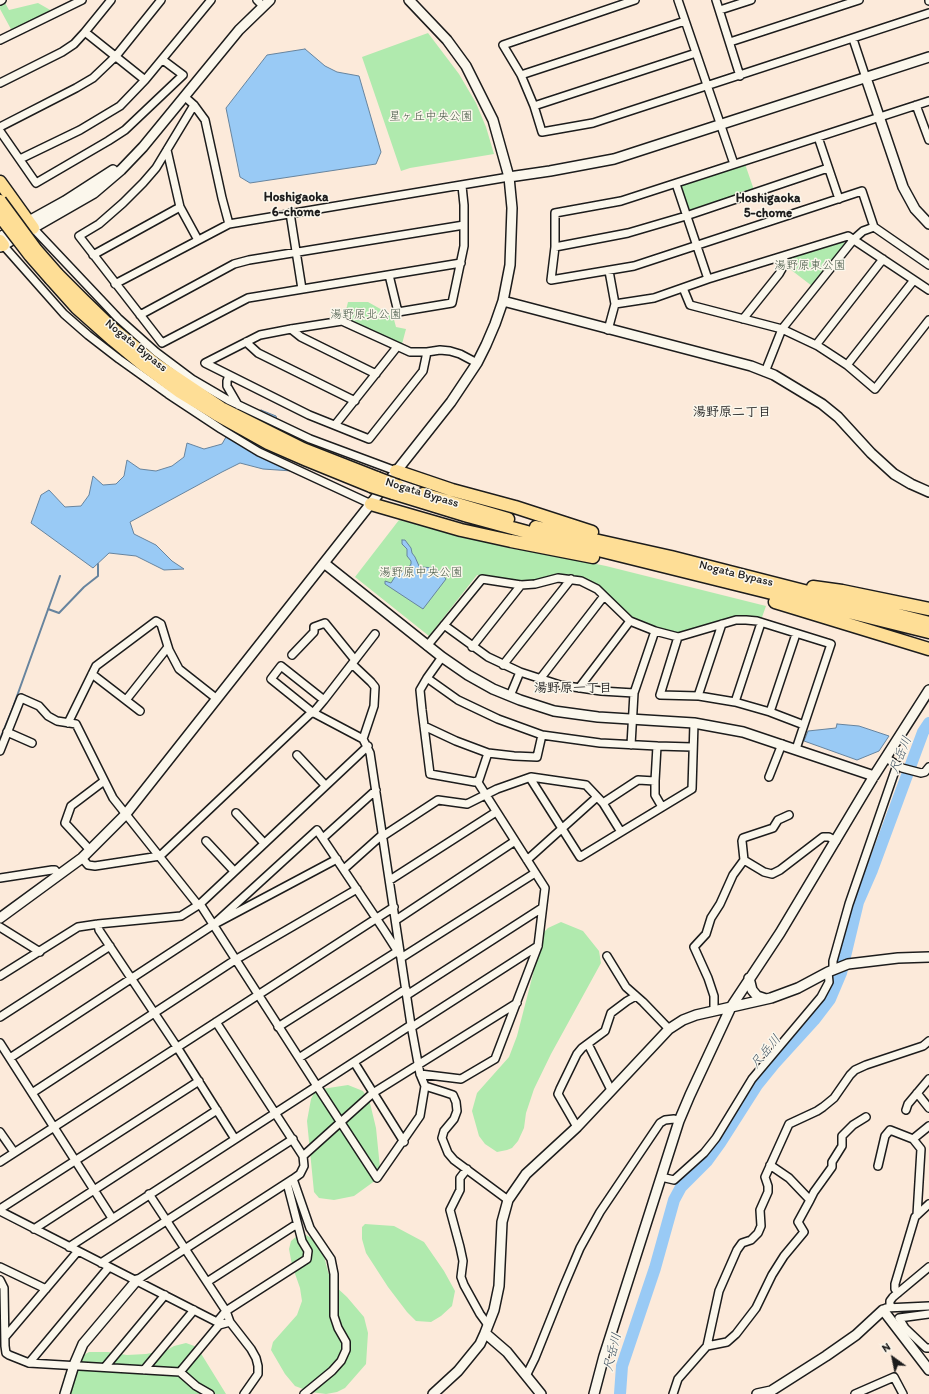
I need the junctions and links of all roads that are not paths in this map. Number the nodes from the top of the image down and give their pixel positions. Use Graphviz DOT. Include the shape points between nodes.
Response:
graph roads {
  1 [pos="82,0"];
  2 [pos="111,0"];
  3 [pos="161,0"];
  4 [pos="212,0"];
  5 [pos="409,0"];
  6 [pos="635,0"];
  7 [pos="678,0"];
  8 [pos="716,0"];
  9 [pos="751,0"];
  10 [pos="859,0"];
  11 [pos="263,2"];
  12 [pos="616,3"];
  13 [pos="720,10"];
  14 [pos="929,13"];
  15 [pos="685,21"];
  16 [pos="85,32"];
  17 [pos="853,39"];
  18 [pos="0,40"];
  19 [pos="730,42"];
  20 [pos="696,53"];
  21 [pos="116,56"];
  22 [pos="929,57"];
  23 [pos="162,60"];
  24 [pos="522,75"];
  25 [pos="740,76"];
  26 [pos="866,78"];
  27 [pos="145,80"];
  28 [pos="0,84"];
  29 [pos="707,86"];
  30 [pos="185,97"];
  31 [pos="929,101"];
  32 [pos="194,105"];
  33 [pos="916,105"];
  34 [pos="534,106"];
  35 [pos="880,116"];
  36 [pos="721,125"];
  37 [pos="0,127"];
  38 [pos="0,131"];
  39 [pos="818,137"];
  40 [pos="929,138"];
  41 [pos="167,150"];
  42 [pos="20,159"];
  43 [pos="734,164"];
  44 [pos="828,168"];
  45 [pos="509,177"];
  46 [pos="0,182"];
  47 [pos="676,184"];
  48 [pos="462,186"];
  49 [pos="839,199"];
  50 [pos="0,202"];
  51 [pos="180,207"];
  52 [pos="290,213"];
  53 [pos="0,216"];
  54 [pos="686,216"];
  55 [pos="31,224"];
  56 [pos="229,224"];
  57 [pos="929,224"];
  58 [pos="464,225"];
  59 [pos="874,227"];
  60 [pos="854,239"];
  61 [pos="198,240"];
  62 [pos="1,242"];
  63 [pos="696,246"];
  64 [pos="555,247"];
  65 [pos="296,251"];
  66 [pos="93,255"];
  67 [pos="784,256"];
  68 [pos="883,259"];
  69 [pos="461,263"];
  70 [pos="929,265"];
  71 [pos="609,271"];
  72 [pos="389,275"];
  73 [pos="54,277"];
  74 [pos="708,279"];
  75 [pos="914,280"];
  76 [pos="116,284"];
  77 [pos="683,288"];
  78 [pos="302,290"];
  79 [pos="929,290"];
  80 [pos="502,301"];
  81 [pos="615,304"];
  82 [pos="140,315"];
  83 [pos="743,319"];
  84 [pos="929,320"];
  85 [pos="291,329"];
  86 [pos="782,329"];
  87 [pos="608,330"];
  88 [pos="246,342"];
  89 [pos="816,345"];
  90 [pos="397,347"];
  91 [pos="427,352"];
  92 [pos="477,363"];
  93 [pos="847,365"];
  94 [pos="766,372"];
  95 [pos="376,374"];
  96 [pos="229,375"];
  97 [pos="355,401"];
  98 [pos="238,405"];
  99 [pos="336,425"];
  100 [pos="396,471"];
  101 [pos="929,492"];
  102 [pos="371,504"];
  103 [pos="324,563"];
  104 [pos="671,563"];
  105 [pos="702,566"];
  106 [pos="571,579"];
  107 [pos="716,580"];
  108 [pos="521,585"];
  109 [pos="604,596"];
  110 [pos="929,609"];
  111 [pos="630,622"];
  112 [pos="761,623"];
  113 [pos="929,623"];
  114 [pos="722,624"];
  115 [pos="444,625"];
  116 [pos="655,631"];
  117 [pos="929,632"];
  118 [pos="375,634"];
  119 [pos="796,634"];
  120 [pos="678,637"];
  121 [pos="428,646"];
  122 [pos="472,646"];
  123 [pos="168,647"];
  124 [pos="929,649"];
  125 [pos="292,655"];
  126 [pos="442,657"];
  127 [pos="353,662"];
  128 [pos="504,665"];
  129 [pos="520,672"];
  130 [pos="92,674"];
  131 [pos="427,678"];
  132 [pos="540,679"];
  133 [pos="579,688"];
  134 [pos="929,690"];
  135 [pos="634,693"];
  136 [pos="510,696"];
  137 [pos="698,696"];
  138 [pos="217,699"];
  139 [pos="126,700"];
  140 [pos="324,700"];
  141 [pos="735,702"];
  142 [pos="140,711"];
  143 [pos="770,712"];
  144 [pos="313,713"];
  145 [pos="633,719"];
  146 [pos="68,723"];
  147 [pos="694,723"];
  148 [pos="804,725"];
  149 [pos="424,726"];
  150 [pos="8,732"];
  151 [pos="542,735"];
  152 [pos="364,740"];
  153 [pos="32,742"];
  154 [pos="782,744"];
  155 [pos="631,745"];
  156 [pos="368,746"];
  157 [pos="657,746"];
  158 [pos="692,747"];
  159 [pos="796,749"];
  160 [pos="0,751"];
  161 [pos="488,753"];
  162 [pos="297,755"];
  163 [pos="886,758"];
  164 [pos="897,765"];
  165 [pos="929,767"];
  166 [pos="874,776"];
  167 [pos="770,777"];
  168 [pos="530,778"];
  169 [pos="104,781"];
  170 [pos="477,781"];
  171 [pos="655,781"];
  172 [pos="325,785"];
  173 [pos="376,790"];
  174 [pos="485,794"];
  175 [pos="597,797"];
  176 [pos="603,803"];
  177 [pos="662,807"];
  178 [pos="496,812"];
  179 [pos="236,813"];
  180 [pos="125,815"];
  181 [pos="789,816"];
  182 [pos="563,828"];
  183 [pos="621,832"];
  184 [pos="383,835"];
  185 [pos="323,838"];
  186 [pos="206,841"];
  187 [pos="515,841"];
  188 [pos="836,841"];
  189 [pos="264,843"];
  190 [pos="90,850"];
  191 [pos="160,856"];
  192 [pos="82,858"];
  193 [pos="336,859"];
  194 [pos="527,860"];
  195 [pos="744,860"];
  196 [pos="344,869"];
  197 [pos="234,872"];
  198 [pos="535,873"];
  199 [pos="59,875"];
  200 [pos="0,878"];
  201 [pos="390,880"];
  202 [pos="357,889"];
  203 [pos="199,905"];
  204 [pos="394,907"];
  205 [pos="542,908"];
  206 [pos="0,918"];
  207 [pos="377,919"];
  208 [pos="396,920"];
  209 [pos="98,924"];
  210 [pos="213,925"];
  211 [pos="0,926"];
  212 [pos="110,946"];
  213 [pos="538,946"];
  214 [pos="40,952"];
  215 [pos="400,955"];
  216 [pos="607,956"];
  217 [pos="929,957"];
  218 [pos="235,960"];
  219 [pos="831,971"];
  220 [pos="0,976"];
  221 [pos="132,978"];
  222 [pos="749,978"];
  223 [pos="407,992"];
  224 [pos="258,995"];
  225 [pos="636,996"];
  226 [pos="766,999"];
  227 [pos="517,1003"];
  228 [pos="731,1007"];
  229 [pos="714,1011"];
  230 [pos="154,1012"];
  231 [pos="0,1017"];
  232 [pos="216,1022"];
  233 [pos="412,1026"];
  234 [pos="278,1027"];
  235 [pos="668,1029"];
  236 [pos="929,1041"];
  237 [pos="0,1043"];
  238 [pos="588,1044"];
  239 [pos="177,1047"];
  240 [pos="10,1058"];
  241 [pos="299,1058"];
  242 [pos="354,1062"];
  243 [pos="418,1064"];
  244 [pos="420,1074"];
  245 [pos="929,1079"];
  246 [pos="199,1081"];
  247 [pos="316,1086"];
  248 [pos="425,1086"];
  249 [pos="611,1090"];
  250 [pos="32,1093"];
  251 [pos="373,1093"];
  252 [pos="917,1093"];
  253 [pos="929,1108"];
  254 [pos="217,1110"];
  255 [pos="906,1110"];
  256 [pos="276,1112"];
  257 [pos="866,1117"];
  258 [pos="680,1121"];
  259 [pos="341,1123"];
  260 [pos="929,1126"];
  261 [pos="53,1127"];
  262 [pos="577,1127"];
  263 [pos="0,1132"];
  264 [pos="235,1138"];
  265 [pos="292,1139"];
  266 [pos="913,1139"];
  267 [pos="404,1142"];
  268 [pos="14,1152"];
  269 [pos="304,1156"];
  270 [pos="75,1161"];
  271 [pos="0,1162"];
  272 [pos="770,1165"];
  273 [pos="878,1166"];
  274 [pos="467,1169"];
  275 [pos="661,1177"];
  276 [pos="293,1179"];
  277 [pos="287,1183"];
  278 [pos="94,1190"];
  279 [pos="150,1194"];
  280 [pos="508,1200"];
  281 [pos="810,1200"];
  282 [pos="929,1205"];
  283 [pos="0,1210"];
  284 [pos="918,1215"];
  285 [pos="112,1218"];
  286 [pos="166,1220"];
  287 [pos="297,1224"];
  288 [pos="34,1229"];
  289 [pos="69,1247"];
  290 [pos="185,1248"];
  291 [pos="78,1252"];
  292 [pos="101,1263"];
  293 [pos="0,1267"];
  294 [pos="109,1267"];
  295 [pos="929,1267"];
  296 [pos="0,1280"];
  297 [pos="137,1280"];
  298 [pos="207,1282"];
  299 [pos="46,1289"];
  300 [pos="898,1293"];
  301 [pos="165,1295"];
  302 [pos="929,1306"];
  303 [pos="886,1309"];
  304 [pos="194,1310"];
  305 [pos="226,1311"];
  306 [pos="929,1314"];
  307 [pos="230,1322"];
  308 [pos="218,1324"];
  309 [pos="487,1329"];
  310 [pos="902,1329"];
  311 [pos="5,1337"];
  312 [pos="2,1345"];
  313 [pos="707,1346"];
  314 [pos="929,1348"];
  315 [pos="29,1363"];
  316 [pos="74,1365"];
  317 [pos="928,1366"];
  318 [pos="105,1367"];
  319 [pos="144,1370"];
  320 [pos="180,1372"];
  321 [pos="526,1376"];
  322 [pos="864,1392"];
  323 [pos="767,1393"];
  324 [pos="65,1394"];
  325 [pos="210,1394"];
  326 [pos="244,1394"];
  327 [pos="304,1394"];
  328 [pos="433,1394"];
  329 [pos="541,1394"];
  330 [pos="594,1394"];
  331 [pos="673,1394"];
  332 [pos="757,1394"];
  333 [pos="855,1394"];
  334 [pos="903,1394"];
  1 -- 18 [label="street"];
  2 -- 16 [label="street"];
  3 -- 21 [label="street"];
  4 -- 23 [label="street"];
  5 -- 45 [label="street" via="447,40 466,66 493,120"];
  6 -- 12 [label="street"];
  7 -- 15 [label="street"];
  8 -- 13 [label="street"];
  9 -- 13 [label="street"];
  10 -- 19 [label="street"];
  11 -- 30 [label="street"];
  12 -- 24 [label="street" via="503,45"];
  13 -- 19 [label="street"];
  14 -- 17 [label="street"];
  15 -- 20 [label="street"];
  15 -- 24 [label="street"];
  16 -- 21 [label="street"];
  16 -- 28 [label="street" via="62,52"];
  17 -- 25 [label="street"];
  17 -- 26 [label="street"];
  19 -- 25 [label="street"];
  20 -- 29 [label="street"];
  20 -- 34 [label="street"];
  21 -- 27 [label="street"];
  21 -- 37 [label="street" via="93,78"];
  22 -- 26 [label="street"];
  23 -- 27 [label="street"];
  23 -- 42 [label="street" via="182,75 125,130 36,183"];
  24 -- 34 [label="street"];
  25 -- 29 [label="street"];
  26 -- 35 [label="street"];
  26 -- 36 [label="street"];
  27 -- 42 [label="street" via="120,106 105,116"];
  29 -- 34 [label="street" via="593,123 542,132"];
  29 -- 36 [label="street"];
  30 -- 32 [label="street"];
  30 -- 55 [label="street" via="143,148"];
  31 -- 33 [label="street"];
  32 -- 41 [label="street"];
  32 -- 56 [label="street" via="206,120"];
  33 -- 35 [label="street"];
  33 -- 40 [label="street"];
  35 -- 39 [label="street"];
  35 -- 57 [label="street" via="903,187 915,209"];
  36 -- 43 [label="street"];
  36 -- 45 [label="street" via="614,159"];
  38 -- 42 [label="street"];
  39 -- 43 [label="street"];
  39 -- 44 [label="street"];
  41 -- 51 [label="street"];
  41 -- 66 [label="street" via="156,168 123,203 99,224 79,236"];
  43 -- 47 [label="street"];
  44 -- 49 [label="street"];
  44 -- 54 [label="street"];
  45 -- 48 [label="street"];
  45 -- 80 [label="street" via="512,208 510,265"];
  46 -- 55 [label="highway"];
  47 -- 54 [label="street"];
  47 -- 64 [label="street" via="621,202 555,213"];
  48 -- 52 [label="street"];
  48 -- 58 [label="street"];
  49 -- 59 [label="street" via="862,191"];
  49 -- 63 [label="street"];
  50 -- 73 [label="highway, Nogata Bypass, bridge"];
  51 -- 61 [label="street"];
  51 -- 66 [label="street"];
  52 -- 56 [label="street"];
  52 -- 65 [label="street"];
  53 -- 73 [label="highway, Nogata Bypass, bridge" via="30,255"];
  54 -- 63 [label="street"];
  54 -- 64 [label="street" via="628,233"];
  55 -- 62 [label="street"];
  55 -- 98 [label="street" via="118,318 156,352 192,378"];
  56 -- 61 [label="street"];
  58 -- 65 [label="street"];
  58 -- 69 [label="street"];
  59 -- 60 [label="street" via="863,230"];
  59 -- 70 [label="street"];
  60 -- 67 [label="street" via="848,236"];
  60 -- 68 [label="street"];
  60 -- 86 [label="street"];
  61 -- 76 [label="street"];
  62 -- 102 [label="street" via="64,314 94,340 144,376 259,452"];
  63 -- 71 [label="street" via="634,266"];
  63 -- 74 [label="street"];
  64 -- 71 [label="street" via="551,280"];
  65 -- 78 [label="street"];
  65 -- 82 [label="street" via="234,264"];
  66 -- 76 [label="street"];
  67 -- 74 [label="street"];
  67 -- 83 [label="street" via="780,274"];
  68 -- 75 [label="street"];
  68 -- 89 [label="street"];
  69 -- 72 [label="street"];
  69 -- 72 [label="street" via="452,303 398,312"];
  71 -- 81 [label="street"];
  72 -- 78 [label="street"];
  73 -- 104 [label="highway, Nogata Bypass, bridge" via="78,308 142,364 180,392 268,442 307,460 468,516 524,532"];
  74 -- 77 [label="street"];
  75 -- 79 [label="street"];
  75 -- 93 [label="street"];
  76 -- 82 [label="street"];
  77 -- 81 [label="street" via="654,298"];
  77 -- 83 [label="street" via="690,305"];
  78 -- 82 [label="street" via="248,298 162,343"];
  80 -- 87 [label="street"];
  80 -- 92 [label="street" via="495,324"];
  81 -- 87 [label="street"];
  83 -- 86 [label="street"];
  84 -- 93 [label="street" via="875,389"];
  85 -- 88 [label="street"];
  85 -- 90 [label="street" via="342,321"];
  85 -- 95 [label="street" via="301,337"];
  86 -- 89 [label="street"];
  86 -- 94 [label="street"];
  87 -- 94 [label="street"];
  88 -- 96 [label="street" via="205,363"];
  88 -- 97 [label="street" via="258,353"];
  89 -- 93 [label="street"];
  90 -- 91 [label="street" via="410,352"];
  90 -- 95 [label="street"];
  91 -- 92 [label="street" via="450,351"];
  91 -- 99 [label="street" via="423,371 369,439"];
  92 -- 100 [label="street" via="451,402"];
  94 -- 101 [label="street" via="822,404 894,474"];
  95 -- 97 [label="street"];
  96 -- 98 [label="street" via="227,386"];
  96 -- 99 [label="street" via="309,415"];
  97 -- 99 [label="street"];
  98 -- 100 [label="street" via="310,439"];
  100 -- 102 [label="street"];
  100 -- 104 [label="highway" via="515,507"];
  102 -- 103 [label="street"];
  102 -- 104 [label="highway" via="461,530 511,541 598,558"];
  103 -- 121 [label="street"];
  103 -- 138 [label="street"];
  104 -- 105 [label="highway, Nogata Bypass"];
  104 -- 107 [label="highway, Nogata Bypass"];
  105 -- 110 [label="highway" via="752,573"];
  105 -- 113 [label="highway, Nogata Bypass"];
  106 -- 108 [label="street" via="558,578"];
  106 -- 109 [label="street" via="590,584"];
  106 -- 128 [label="street"];
  107 -- 117 [label="highway, Nogata Bypass"];
  107 -- 124 [label="highway" via="751,594"];
  108 -- 115 [label="street" via="482,579"];
  108 -- 122 [label="street"];
  109 -- 111 [label="street"];
  109 -- 132 [label="street"];
  111 -- 116 [label="street"];
  111 -- 133 [label="street"];
  112 -- 114 [label="street" via="736,620"];
  112 -- 119 [label="street"];
  112 -- 141 [label="street"];
  114 -- 120 [label="street"];
  114 -- 137 [label="street"];
  115 -- 121 [label="street"];
  115 -- 122 [label="street"];
  116 -- 120 [label="street"];
  116 -- 135 [label="street"];
  118 -- 127 [label="street"];
  119 -- 143 [label="street"];
  119 -- 148 [label="street" via="831,644"];
  120 -- 137 [label="street" via="660,695"];
  121 -- 126 [label="street"];
  122 -- 128 [label="street"];
  123 -- 130 [label="street" via="161,624 156,621 96,666"];
  123 -- 138 [label="street" via="179,669"];
  123 -- 139 [label="street"];
  125 -- 127 [label="street" via="314,632 314,627 325,623"];
  126 -- 131 [label="street"];
  126 -- 136 [label="street" via="468,675"];
  127 -- 140 [label="street"];
  127 -- 152 [label="street" via="375,687 374,706"];
  128 -- 129 [label="street"];
  129 -- 132 [label="street"];
  129 -- 136 [label="street"];
  130 -- 139 [label="street"];
  130 -- 146 [label="street"];
  131 -- 149 [label="street" via="420,690"];
  131 -- 151 [label="street" via="458,700 498,719"];
  132 -- 133 [label="street"];
  133 -- 135 [label="street"];
  134 -- 163 [label="street"];
  135 -- 145 [label="street"];
  136 -- 145 [label="street" via="554,711"];
  137 -- 141 [label="street"];
  138 -- 180 [label="street"];
  139 -- 142 [label="street"];
  140 -- 144 [label="street"];
  140 -- 144 [label="street" via="281,666 271,679"];
  141 -- 143 [label="street"];
  143 -- 148 [label="street"];
  144 -- 152 [label="street"];
  144 -- 191 [label="street"];
  145 -- 147 [label="street"];
  145 -- 155 [label="street"];
  146 -- 150 [label="street" via="57,721 39,706 21,698"];
  146 -- 169 [label="street" via="76,724"];
  147 -- 154 [label="street" via="744,732"];
  147 -- 158 [label="street"];
  148 -- 159 [label="street"];
  149 -- 161 [label="street" via="456,742"];
  149 -- 170 [label="street" via="430,774"];
  150 -- 153 [label="street"];
  150 -- 160 [label="street"];
  151 -- 155 [label="street"];
  151 -- 161 [label="street" via="537,756"];
  152 -- 156 [label="street"];
  154 -- 159 [label="street"];
  154 -- 167 [label="street"];
  155 -- 157 [label="street"];
  156 -- 172 [label="street"];
  156 -- 173 [label="street"];
  157 -- 158 [label="street"];
  157 -- 171 [label="street"];
  158 -- 177 [label="street" via="692,789"];
  159 -- 166 [label="street"];
  161 -- 170 [label="street"];
  162 -- 172 [label="street"];
  163 -- 164 [label="street"];
  163 -- 166 [label="street"];
  164 -- 165 [label="street" via="921,773"];
  164 -- 219 [label="street" via="849,904"];
  166 -- 188 [label="street"];
  168 -- 174 [label="street"];
  168 -- 175 [label="street" via="586,785"];
  168 -- 182 [label="street"];
  169 -- 180 [label="street"];
  169 -- 190 [label="street" via="71,806 65,823"];
  170 -- 174 [label="street"];
  171 -- 176 [label="street" via="638,780"];
  171 -- 177 [label="street" via="655,795"];
  172 -- 189 [label="street"];
  173 -- 184 [label="street"];
  173 -- 185 [label="street"];
  174 -- 178 [label="street"];
  174 -- 184 [label="street" via="467,804 438,800"];
  175 -- 176 [label="street"];
  175 -- 182 [label="street"];
  176 -- 183 [label="street"];
  177 -- 183 [label="street"];
  178 -- 187 [label="street"];
  178 -- 201 [label="street"];
  179 -- 189 [label="street"];
  180 -- 190 [label="street"];
  180 -- 191 [label="street"];
  181 -- 195 [label="street" via="778,820 773,828 743,838"];
  182 -- 183 [label="street" via="580,857"];
  182 -- 194 [label="street"];
  184 -- 196 [label="street"];
  184 -- 201 [label="street"];
  185 -- 193 [label="street"];
  185 -- 210 [label="street" via="317,830"];
  186 -- 197 [label="street"];
  187 -- 194 [label="street"];
  187 -- 208 [label="street"];
  188 -- 195 [label="street" via="823,837 772,874"];
  188 -- 222 [label="street" via="780,933"];
  189 -- 197 [label="street"];
  190 -- 192 [label="street"];
  191 -- 192 [label="street" via="94,866 88,865"];
  191 -- 203 [label="street"];
  192 -- 199 [label="street"];
  193 -- 196 [label="street"];
  193 -- 210 [label="street"];
  194 -- 198 [label="street"];
  195 -- 229 [label="street" via="733,875 711,918 706,934 694,948 714,996"];
  196 -- 202 [label="street"];
  197 -- 203 [label="street"];
  198 -- 205 [label="street" via="545,888"];
  198 -- 215 [label="street"];
  199 -- 200 [label="street" via="52,870"];
  199 -- 206 [label="street"];
  201 -- 204 [label="street"];
  202 -- 207 [label="street"];
  202 -- 218 [label="street"];
  203 -- 209 [label="street" via="181,916"];
  203 -- 210 [label="street"];
  204 -- 207 [label="street"];
  204 -- 208 [label="street"];
  205 -- 213 [label="street"];
  205 -- 223 [label="street"];
  207 -- 215 [label="street"];
  207 -- 224 [label="street"];
  208 -- 215 [label="street"];
  209 -- 212 [label="street"];
  209 -- 214 [label="street" via="78,927"];
  210 -- 218 [label="street"];
  210 -- 221 [label="street"];
  211 -- 214 [label="street"];
  212 -- 221 [label="street"];
  212 -- 231 [label="street"];
  213 -- 227 [label="street"];
  213 -- 233 [label="street"];
  214 -- 220 [label="street"];
  215 -- 223 [label="street"];
  215 -- 234 [label="street"];
  216 -- 225 [label="street" via="626,986"];
  217 -- 219 [label="street" via="848,964"];
  218 -- 224 [label="street"];
  218 -- 230 [label="street"];
  219 -- 226 [label="street" via="798,988"];
  219 -- 275 [label="street" via="821,998 752,1079 704,1153 674,1180"];
  221 -- 230 [label="street"];
  221 -- 240 [label="street"];
  222 -- 226 [label="street" via="752,990 757,996"];
  222 -- 228 [label="street"];
  223 -- 233 [label="street"];
  223 -- 241 [label="street"];
  224 -- 232 [label="street"];
  224 -- 234 [label="street"];
  225 -- 235 [label="street"];
  225 -- 238 [label="street" via="611,1013 605,1032"];
  226 -- 228 [label="street"];
  227 -- 243 [label="street"];
  227 -- 244 [label="street" via="496,1058 461,1079"];
  228 -- 229 [label="street"];
  228 -- 258 [label="street"];
  229 -- 235 [label="street" via="683,1020"];
  230 -- 239 [label="street"];
  230 -- 250 [label="street"];
  232 -- 239 [label="street"];
  232 -- 256 [label="street"];
  233 -- 242 [label="street"];
  233 -- 243 [label="street"];
  234 -- 241 [label="street"];
  235 -- 249 [label="street"];
  236 -- 272 [label="street" via="923,1046 855,1070 834,1098 817,1111 789,1124"];
  237 -- 240 [label="street"];
  238 -- 249 [label="street"];
  238 -- 262 [label="street" via="573,1060 558,1094"];
  239 -- 246 [label="street"];
  239 -- 261 [label="street"];
  240 -- 250 [label="street"];
  241 -- 247 [label="street"];
  242 -- 247 [label="street"];
  242 -- 251 [label="street"];
  243 -- 244 [label="street"];
  243 -- 251 [label="street"];
  244 -- 248 [label="street"];
  245 -- 252 [label="street"];
  246 -- 254 [label="street"];
  246 -- 270 [label="street"];
  247 -- 256 [label="street"];
  247 -- 259 [label="street"];
  248 -- 267 [label="street" via="420,1116"];
  248 -- 274 [label="street" via="453,1096 456,1102 454,1119 442,1138 448,1153"];
  249 -- 262 [label="street"];
  250 -- 261 [label="street"];
  251 -- 259 [label="street"];
  251 -- 267 [label="street"];
  252 -- 253 [label="street"];
  252 -- 255 [label="street"];
  254 -- 264 [label="street"];
  254 -- 278 [label="street"];
  256 -- 264 [label="street"];
  256 -- 265 [label="street"];
  257 -- 281 [label="street" via="842,1136 842,1146 832,1162 832,1167"];
  258 -- 275 [label="street"];
  258 -- 321 [label="street" via="674,1119 660,1123 600,1212 577,1254"];
  259 -- 267 [label="street" via="377,1178"];
  259 -- 269 [label="street"];
  260 -- 266 [label="street"];
  261 -- 268 [label="street"];
  261 -- 270 [label="street"];
  262 -- 280 [label="street" via="526,1174"];
  263 -- 268 [label="street"];
  264 -- 279 [label="street"];
  265 -- 269 [label="street"];
  265 -- 286 [label="street"];
  266 -- 273 [label="street" via="890,1130 885,1136"];
  266 -- 284 [label="street" via="921,1149"];
  268 -- 271 [label="street"];
  269 -- 276 [label="street" via="304,1166 300,1174"];
  270 -- 278 [label="street"];
  270 -- 283 [label="street"];
  272 -- 281 [label="street" via="789,1178"];
  272 -- 313 [label="street" via="765,1177 768,1192 760,1210 761,1226 758,1234 742,1243 737,1250 719,1291"];
  274 -- 280 [label="street"];
  274 -- 309 [label="street" via="460,1178 460,1190 450,1210 463,1261 464,1285"];
  275 -- 330 [label="street" via="606,1348"];
  276 -- 277 [label="street"];
  276 -- 327 [label="street" via="310,1228 331,1259 334,1274 334,1316 346,1342 346,1350 341,1361"];
  277 -- 287 [label="street"];
  277 -- 290 [label="street"];
  278 -- 285 [label="street"];
  278 -- 288 [label="street"];
  279 -- 285 [label="street"];
  279 -- 286 [label="street"];
  280 -- 309 [label="street" via="502,1222 498,1286 494,1310"];
  281 -- 313 [label="street" via="798,1222 804,1232 772,1275 756,1308 727,1342"];
  282 -- 284 [label="street"];
  283 -- 288 [label="street"];
  284 -- 300 [label="street" via="915,1217 895,1284"];
  285 -- 289 [label="street"];
  286 -- 290 [label="street"];
  286 -- 292 [label="street"];
  287 -- 298 [label="street"];
  287 -- 305 [label="street" via="308,1252 307,1259"];
  288 -- 289 [label="street"];
  289 -- 291 [label="street"];
  290 -- 297 [label="street"];
  290 -- 298 [label="street"];
  291 -- 292 [label="street"];
  291 -- 299 [label="street"];
  292 -- 294 [label="street"];
  293 -- 299 [label="street"];
  294 -- 297 [label="street"];
  294 -- 315 [label="street"];
  295 -- 300 [label="street"];
  296 -- 311 [label="street" via="5,1298"];
  297 -- 301 [label="street"];
  297 -- 316 [label="street" via="88,1337"];
  298 -- 305 [label="street"];
  299 -- 311 [label="street"];
  300 -- 303 [label="street"];
  301 -- 304 [label="street"];
  301 -- 318 [label="street"];
  302 -- 303 [label="street"];
  303 -- 310 [label="street"];
  303 -- 323 [label="street" via="856,1335"];
  304 -- 308 [label="street"];
  304 -- 319 [label="street"];
  305 -- 307 [label="street"];
  305 -- 308 [label="street"];
  306 -- 310 [label="street" via="899,1318"];
  307 -- 308 [label="street"];
  307 -- 326 [label="street" via="251,1349 258,1366 258,1374"];
  308 -- 320 [label="street"];
  309 -- 321 [label="street"];
  309 -- 328 [label="street" via="480,1344 458,1371"];
  310 -- 314 [label="street"];
  310 -- 317 [label="street"];
  311 -- 312 [label="street"];
  312 -- 315 [label="street" via="6,1353"];
  313 -- 331 [label="street" via="678,1379"];
  315 -- 316 [label="street"];
  316 -- 318 [label="street"];
  316 -- 324 [label="street"];
  318 -- 319 [label="street"];
  319 -- 320 [label="street"];
  320 -- 325 [label="street"];
  321 -- 329 [label="street"];
  322 -- 333 [label="street"];
  322 -- 334 [label="street" via="894,1377"];
  323 -- 332 [label="street"];
}
